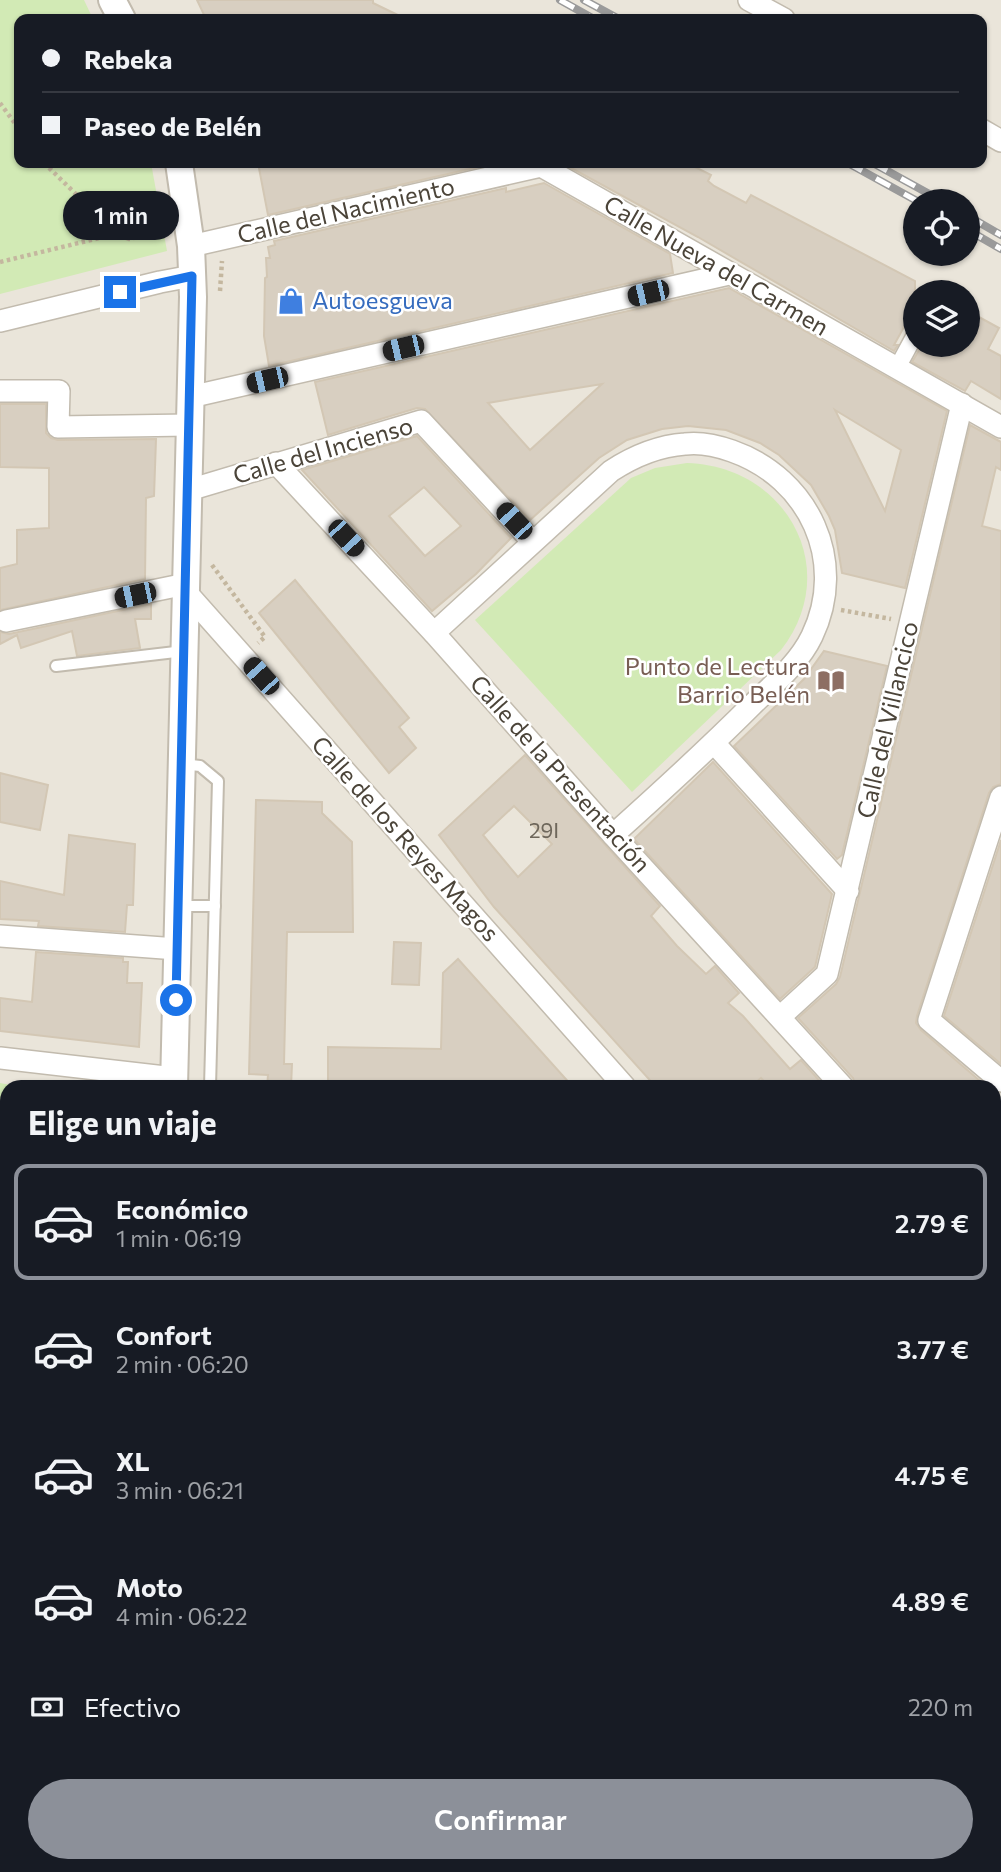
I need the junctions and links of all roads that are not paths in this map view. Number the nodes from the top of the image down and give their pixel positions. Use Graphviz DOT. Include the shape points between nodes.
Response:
graph roads {
  1 [pos="750,0"];
  2 [pos="775,14"];
  3 [pos="180,168"];
  4 [pos="520,168"];
  5 [pos="546,168"];
  6 [pos="183,238"];
  7 [pos="729,274"];
  8 [pos="192,276"];
  9 [pos="0,321"];
  10 [pos="903,357"];
  11 [pos="897,368"];
  12 [pos="0,391"];
  13 [pos="190,397"];
  14 [pos="962,404"];
  15 [pos="190,425"];
  16 [pos="1001,427"];
  17 [pos="276,463"];
  18 [pos="189,489"];
  19 [pos="532,541"];
  20 [pos="186,588"];
  21 [pos="6,621"];
  22 [pos="434,633"];
  23 [pos="184,650"];
  24 [pos="56,666"];
  25 [pos="714,743"];
  26 [pos="182,764"];
  27 [pos="1001,797"];
  28 [pos="613,835"];
  29 [pos="848,891"];
  30 [pos="178,906"];
  31 [pos="215,906"];
  32 [pos="0,936"];
  33 [pos="177,949"];
  34 [pos="780,1017"];
  35 [pos="0,1058"];
  36 [pos="160,1080"];
  37 [pos="174,1080"];
  38 [pos="209,1080"];
  39 [pos="619,1080"];
  40 [pos="837,1080"];
  41 [pos="1000,1080"];
  1 -- 2 [label="street"];
  3 -- 6 [label="street"];
  4 -- 6 [label="street, Calle del Nacimiento"];
  5 -- 7 [label="street, Calle Nueva del Carmen"];
  6 -- 8 [label="street"];
  7 -- 11 [label="street, Calle Nueva del Carmen"];
  7 -- 13 [label="street"];
  8 -- 9 [label="street"];
  8 -- 13 [label="street"];
  10 -- 11 [label="street"];
  11 -- 14 [label="street, Calle Nueva del Carmen"];
  12 -- 15 [label="street" via="59,391 58,427"];
  13 -- 15 [label="street"];
  14 -- 16 [label="street, Calle Nueva del Carmen"];
  14 -- 29 [label="street, Calle del Villancico"];
  15 -- 18 [label="street"];
  17 -- 18 [label="street, Calle del Incienso"];
  17 -- 19 [label="street, Calle del Incienso" via="421,421"];
  17 -- 22 [label="street, Calle de la Presentación"];
  18 -- 20 [label="street"];
  19 -- 22 [label="street"];
  19 -- 25 [label="street" via="611,471 660,447 687,443 718,446 768,468 791,486 821,538 823,606 802,655"];
  20 -- 21 [label="street"];
  20 -- 23 [label="street"];
  20 -- 39 [label="street, Calle de los Reyes Magos"];
  22 -- 28 [label="street, Calle de la Presentación"];
  23 -- 24 [label="lane"];
  23 -- 26 [label="street"];
  25 -- 28 [label="street"];
  25 -- 29 [label="street"];
  26 -- 30 [label="street"];
  26 -- 31 [label="lane" via="200,766 218,780"];
  27 -- 41 [label="street" via="929,1020"];
  28 -- 34 [label="street, Calle de la Presentación"];
  29 -- 34 [label="street, Calle del Villancico" via="827,974"];
  30 -- 31 [label="lane"];
  30 -- 33 [label="street"];
  31 -- 38 [label="lane"];
  32 -- 33 [label="street"];
  33 -- 37 [label="street"];
  34 -- 40 [label="street, Calle de la Presentación"];
  35 -- 36 [label="street"];
}
